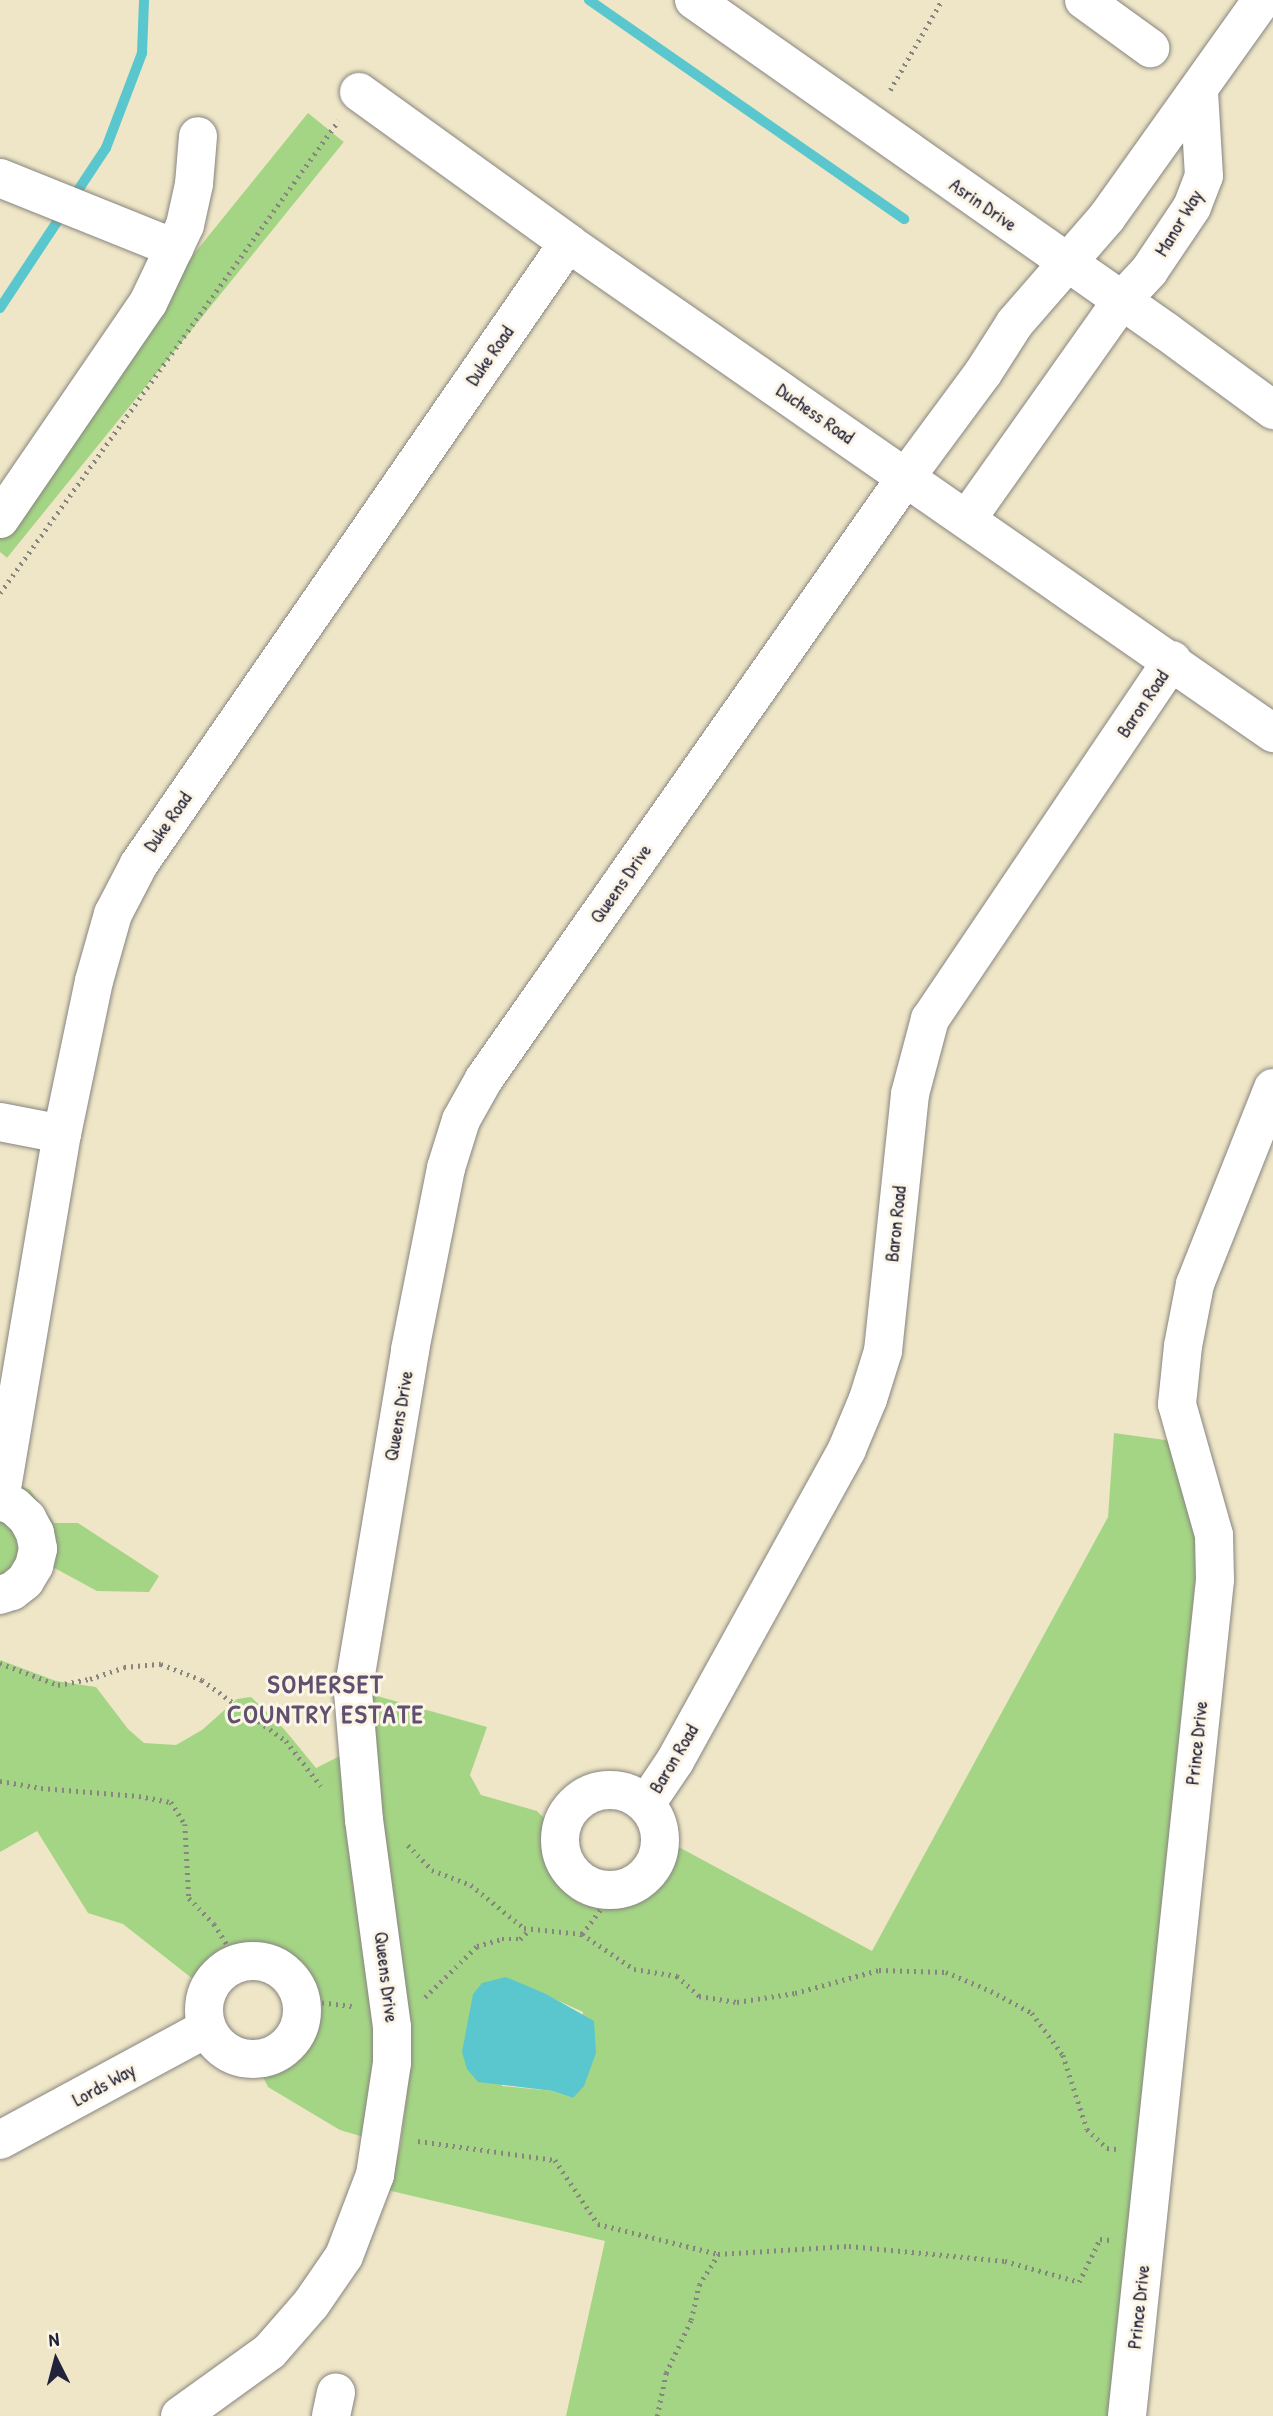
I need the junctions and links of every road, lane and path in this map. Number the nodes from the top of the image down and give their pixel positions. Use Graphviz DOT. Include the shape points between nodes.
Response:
graph roads {
  1 [pos="694,0"];
  2 [pos="942,0"];
  3 [pos="1084,0"];
  4 [pos="1262,0"];
  5 [pos="1150,48"];
  6 [pos="359,92"];
  7 [pos="1199,92"];
  8 [pos="871,125"];
  9 [pos="198,136"];
  10 [pos="0,178"];
  11 [pos="568,243"];
  12 [pos="174,248"];
  13 [pos="1067,265"];
  14 [pos="1122,300"];
  15 [pos="1273,410"];
  16 [pos="906,477"];
  17 [pos="0,519"];
  18 [pos="967,519"];
  19 [pos="0,593"];
  20 [pos="1172,660"];
  21 [pos="1273,733"];
  22 [pos="1273,1088"];
  23 [pos="0,1122"];
  24 [pos="62,1134"];
  25 [pos="12,1363"];
  26 [pos="0,1500"];
  27 [pos="0,1595"];
  28 [pos="0,1663"];
  29 [pos="0,1781"];
  30 [pos="324,1790"];
  31 [pos="646,1804"];
  32 [pos="403,1836"];
  33 [pos="608,1891"];
  34 [pos="582,1934"];
  35 [pos="239,1963"];
  36 [pos="207,2028"];
  37 [pos="381,2136"];
  38 [pos="0,2140"];
  39 [pos="1154,2154"];
  40 [pos="1145,2245"];
  41 [pos="718,2254"];
  42 [pos="180,2416"];
  43 [pos="657,2416"];
  44 [pos="1127,2416"];
  1 -- 8 [label="street, Asrin Drive"];
  2 -- 8 [label="path"];
  3 -- 5 [label="street"];
  4 -- 7 [label="street"];
  6 -- 11 [label="street, Duchess Road"];
  6 -- 19 [label="path"];
  7 -- 13 [label="street"];
  7 -- 14 [label="street, Manor Way" via="1202,188 1149,271"];
  8 -- 13 [label="street, Asrin Drive"];
  9 -- 12 [label="street" via="194,184 185,225"];
  10 -- 12 [label="street"];
  11 -- 16 [label="street, Duchess Road"];
  11 -- 24 [label="street, Duke Road" via="139,864 113,914"];
  12 -- 17 [label="street" via="127,337"];
  13 -- 14 [label="street, Asrin Drive"];
  13 -- 16 [label="street, Queens Drive" via="1015,323"];
  14 -- 15 [label="street, Asrin Drive"];
  14 -- 18 [label="street, Manor Way"];
  16 -- 18 [label="street, Duchess Road"];
  16 -- 37 [label="street, Queens Drive" via="484,1079 461,1119 446,1168 410,1350 353,1692 392,2028 393,2063"];
  18 -- 20 [label="street, Duchess Road"];
  20 -- 21 [label="street, Duchess Road"];
  20 -- 31 [label="street, Baron Road" via="930,1019 909,1094 883,1351 868,1399 847,1450 675,1761"];
  22 -- 39 [label="street, Prince Drive" via="1195,1284 1183,1346 1177,1404 1214,1535 1214,1580"];
  23 -- 24 [label="street"];
  24 -- 25 [label="street, Duke Road"];
  25 -- 26 [label="street, Duke Road"];
  26 -- 27 [label="street, Duke Road" via="27,1518 38,1549 25,1581"];
  28 -- 30 [label="path" via="58,1685 124,1667 161,1664 202,1679 286,1741"];
  29 -- 35 [label="path" via="171,1802 185,1824 189,1898 214,1924"];
  31 -- 33 [label="street, Baron Road" via="660,1833 655,1864 630,1887"];
  31 -- 33 [label="street, Baron Road" via="633,1795 602,1790 574,1804 564,1819 560,1844 568,1868 580,1882"];
  32 -- 34 [label="path" via="432,1870 471,1885 524,1928"];
  33 -- 34 [label="path" via="605,1904"];
  34 -- 39 [label="path" via="634,1969 677,1976 699,1996 737,2002 795,1993 879,1970 946,1972 1031,2013 1063,2055 1087,2129 1107,2148"];
  35 -- 36 [label="street" via="213,1981 205,1996"];
  35 -- 36 [label="street" via="271,1964 285,1972 301,2000 297,2031 288,2045 259,2058 227,2052"];
  36 -- 38 [label="street, Lords Way"];
  37 -- 41 [label="path" via="555,2160 598,2224"];
  37 -- 42 [label="street, Queens Drive" via="375,2175 344,2256 311,2304 270,2351"];
  39 -- 40 [label="street, Prince Drive"];
  40 -- 41 [label="path" via="1100,2239 1079,2282 1005,2261 849,2246"];
  40 -- 44 [label="street, Prince Drive"];
  41 -- 43 [label="path" via="699,2285 691,2320 666,2373"];
}
